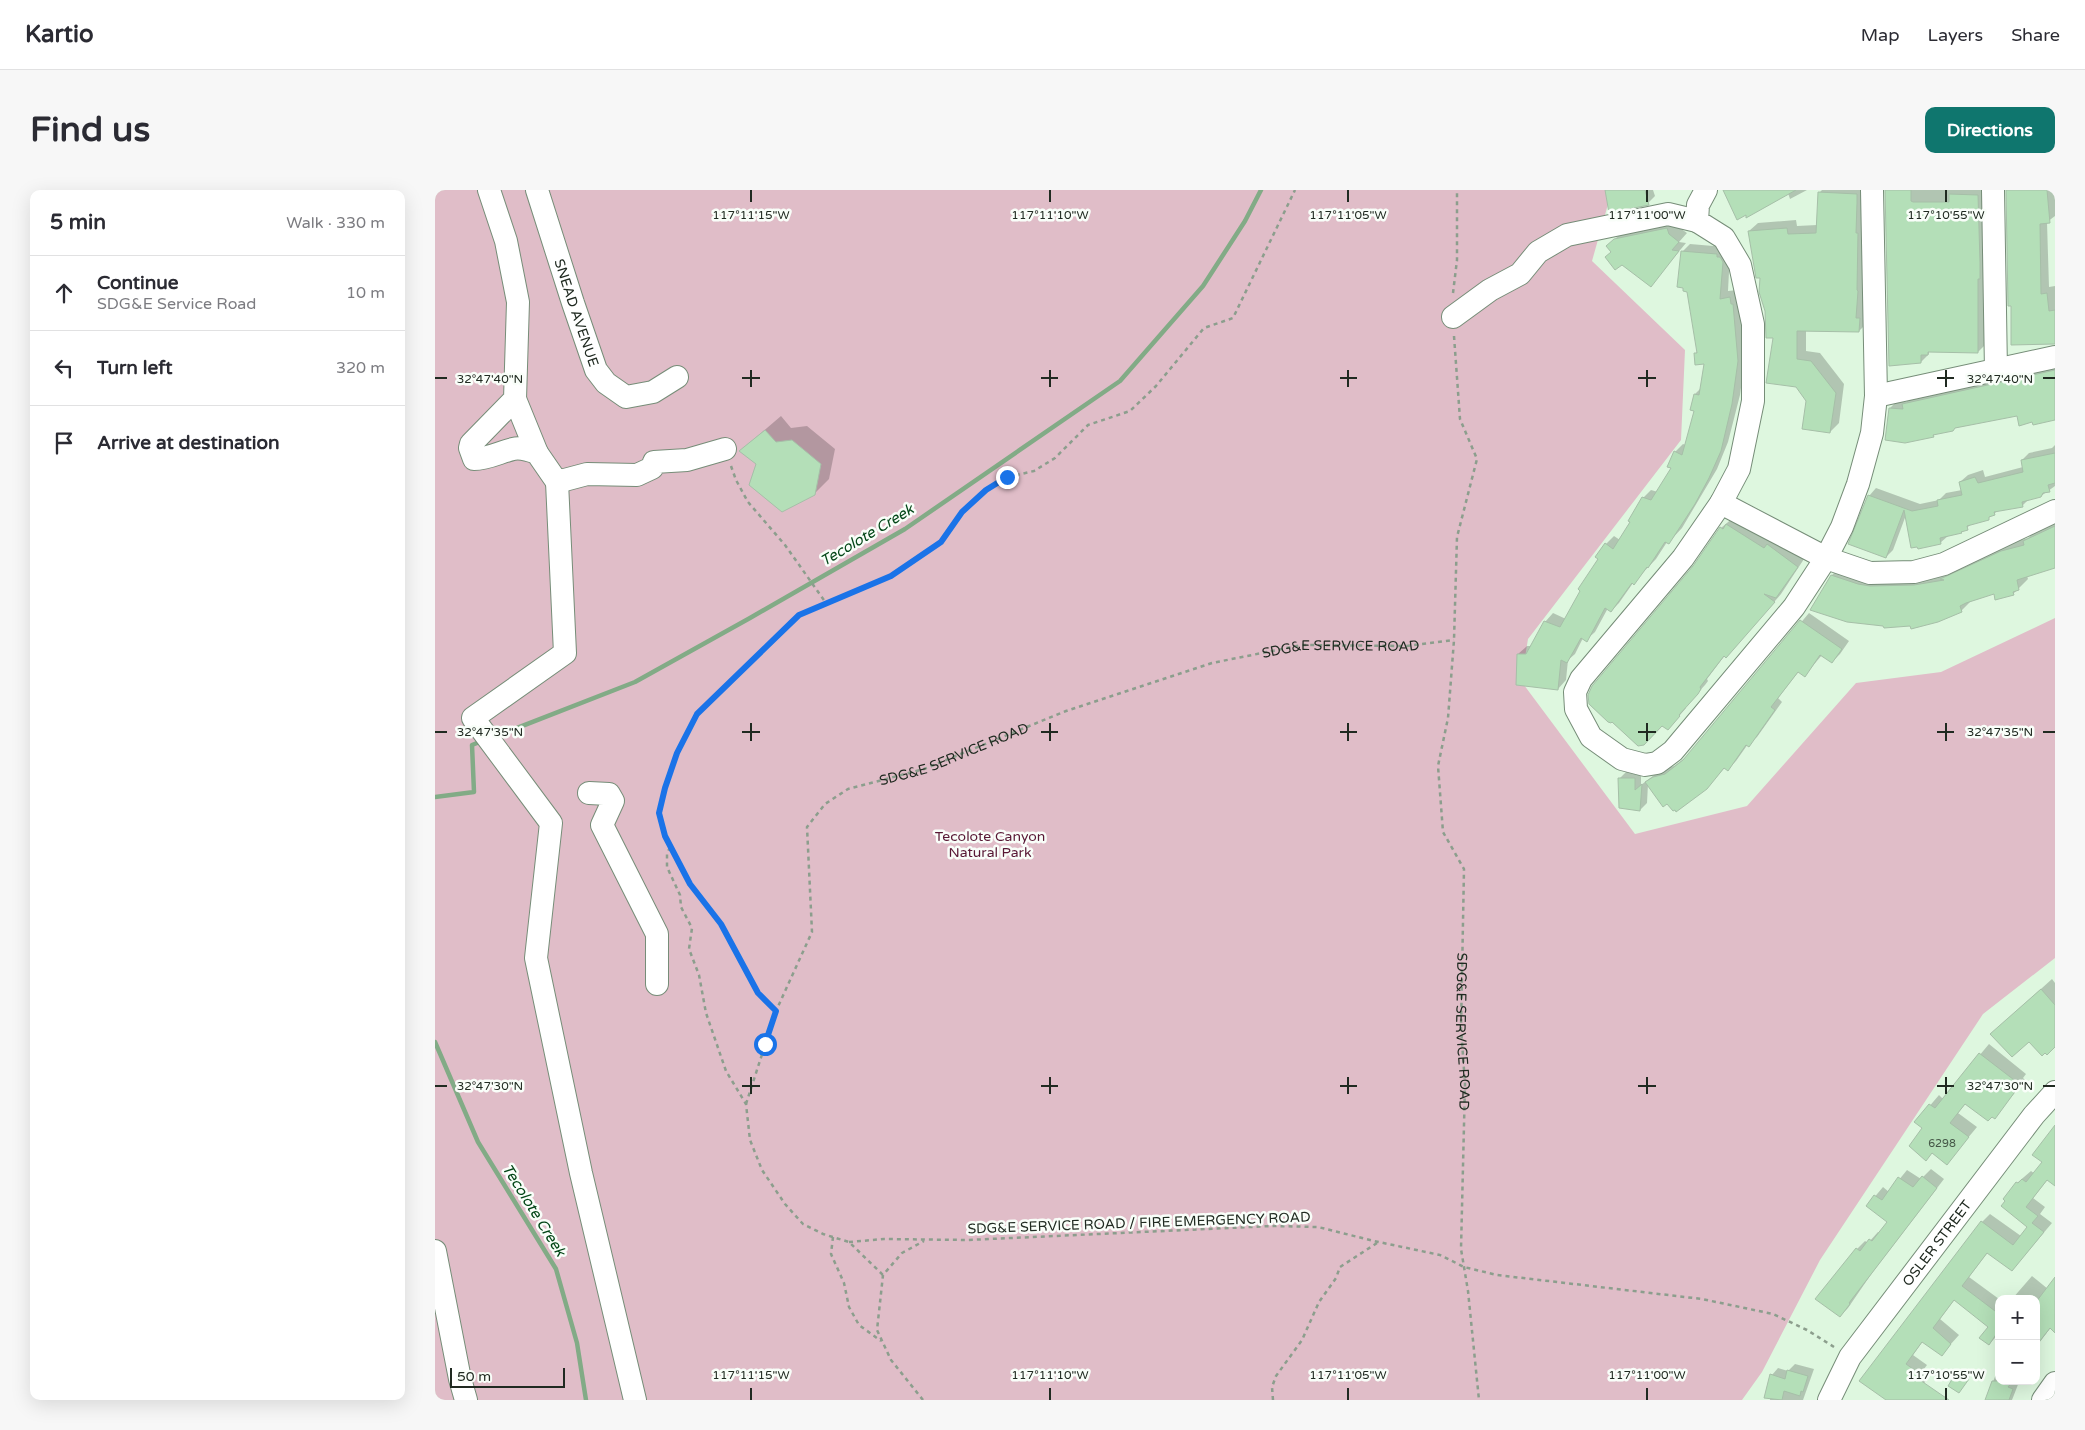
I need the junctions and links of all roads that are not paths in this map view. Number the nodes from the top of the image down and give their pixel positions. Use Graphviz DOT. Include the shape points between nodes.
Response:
graph roads {
  1 [pos="489,190"];
  2 [pos="537,190"];
  3 [pos="1706,190"];
  4 [pos="1872,190"];
  5 [pos="1993,190"];
  6 [pos="1697,221"];
  7 [pos="1453,317"];
  8 [pos="2055,357"];
  9 [pos="1996,371"];
  10 [pos="677,378"];
  11 [pos="1877,396"];
  12 [pos="515,399"];
  13 [pos="725,450"];
  14 [pos="537,452"];
  15 [pos="557,482"];
  16 [pos="1721,504"];
  17 [pos="2055,511"];
  18 [pos="1825,558"];
  19 [pos="589,794"];
  20 [pos="657,984"];
  21 [pos="2055,1092"];
  22 [pos="435,1251"];
  23 [pos="2055,1383"];
  24 [pos="466,1400"];
  25 [pos="635,1400"];
  26 [pos="1829,1400"];
  27 [pos="2043,1400"];
  1 -- 12 [label="street" via="506,241 518,302"];
  2 -- 10 [label="street, SNEAD AVENUE" via="596,370 606,383 626,397 653,392"];
  3 -- 6 [label="street" via="1699,205"];
  4 -- 11 [label="street"];
  5 -- 9 [label="street"];
  6 -- 7 [label="street" via="1668,214 1567,235 1538,252 1520,274 1490,290"];
  6 -- 16 [label="street" via="1724,238 1740,265 1753,324 1753,401 1739,469"];
  8 -- 9 [label="street"];
  9 -- 11 [label="street"];
  11 -- 18 [label="street" via="1858,484 1842,527"];
  12 -- 14 [label="street"];
  12 -- 14 [label="street" via="471,444 471,455 474,459 483,458 521,448"];
  13 -- 15 [label="street" via="687,460 654,462 652,468 637,475 587,474"];
  14 -- 15 [label="street"];
  15 -- 25 [label="street" via="565,653 473,718 551,823 536,958 581,1173"];
  16 -- 18 [label="street"];
  16 -- 18 [label="street" via="1683,558 1581,679 1575,692 1576,709 1591,737 1622,759 1645,765 1657,763 1673,751 1794,607"];
  17 -- 18 [label="street" via="1944,564 1914,572 1870,574"];
  19 -- 20 [label="street" via="609,794 613,801 602,825 657,934"];
  21 -- 26 [label="street, OSLER STREET" via="2034,1115 1850,1357"];
  22 -- 24 [label="street"];
  23 -- 27 [label="street"];
}
